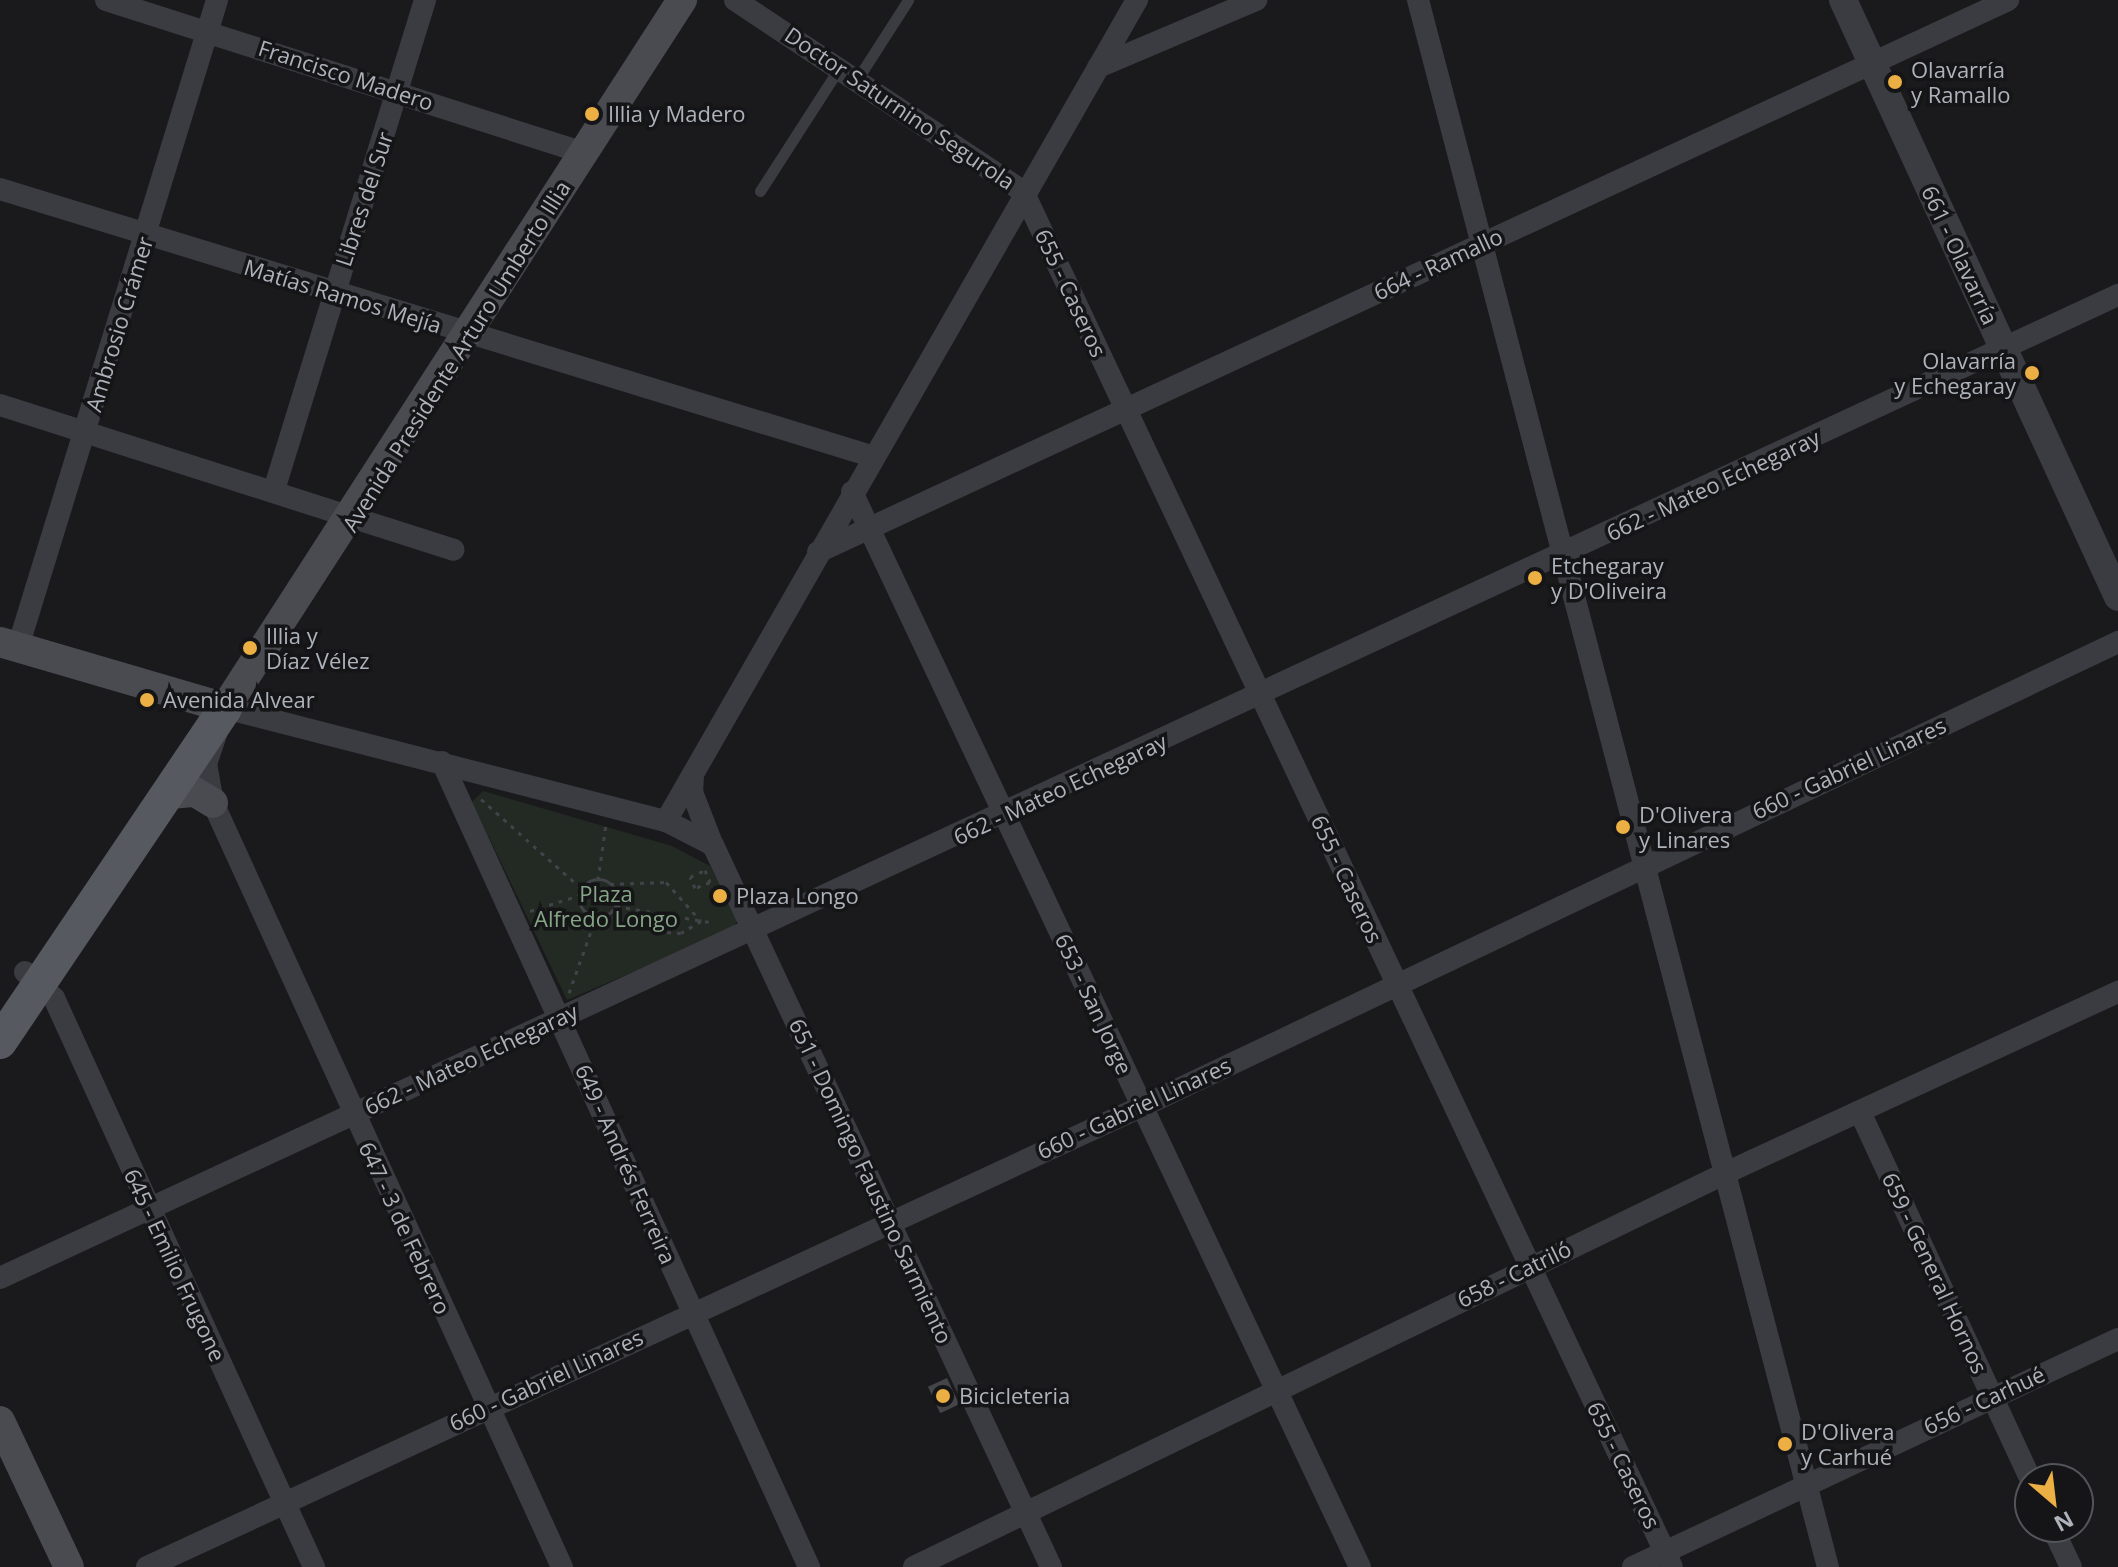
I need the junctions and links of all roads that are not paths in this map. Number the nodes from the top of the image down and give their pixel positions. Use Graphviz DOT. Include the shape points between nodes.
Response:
graph roads {
  1 [pos="106,0"];
  2 [pos="217,0"];
  3 [pos="425,0"];
  4 [pos="682,0"];
  5 [pos="735,0"];
  6 [pos="908,0"];
  7 [pos="1137,0"];
  8 [pos="1256,0"];
  9 [pos="1418,0"];
  10 [pos="1843,0"];
  11 [pos="2008,0"];
  12 [pos="207,31"];
  13 [pos="1872,63"];
  14 [pos="1098,67"];
  15 [pos="849,72"];
  16 [pos="399,91"];
  17 [pos="584,153"];
  18 [pos="0,189"];
  19 [pos="760,191"];
  20 [pos="1023,191"];
  21 [pos="146,234"];
  22 [pos="1482,244"];
  23 [pos="334,293"];
  24 [pos="2118,295"];
  25 [pos="469,336"];
  26 [pos="2003,349"];
  27 [pos="0,405"];
  28 [pos="1124,410"];
  29 [pos="86,432"];
  30 [pos="871,456"];
  31 [pos="274,490"];
  32 [pos="852,492"];
  33 [pos="355,516"];
  34 [pos="868,528"];
  35 [pos="453,550"];
  36 [pos="818,552"];
  37 [pos="1563,555"];
  38 [pos="2118,597"];
  39 [pos="2118,642"];
  40 [pos="9,644"];
  41 [pos="1261,696"];
  42 [pos="225,708"];
  43 [pos="442,762"];
  44 [pos="693,773"];
  45 [pos="171,794"];
  46 [pos="213,803"];
  47 [pos="1004,814"];
  48 [pos="666,821"];
  49 [pos="713,845"];
  50 [pos="1645,863"];
  51 [pos="753,931"];
  52 [pos="32,978"];
  53 [pos="1395,982"];
  54 [pos="2118,992"];
  55 [pos="0,1008"];
  56 [pos="561,1017"];
  57 [pos="0,1042"];
  58 [pos="1143,1106"];
  59 [pos="1860,1112"];
  60 [pos="353,1114"];
  61 [pos="1728,1172"];
  62 [pos="149,1209"];
  63 [pos="890,1221"];
  64 [pos="1529,1267"];
  65 [pos="0,1278"];
  66 [pos="692,1313"];
  67 [pos="2118,1339"];
  68 [pos="1278,1391"];
  69 [pos="1992,1396"];
  70 [pos="488,1407"];
  71 [pos="0,1421"];
  72 [pos="2023,1463"];
  73 [pos="1806,1483"];
  74 [pos="284,1502"];
  75 [pos="1028,1518"];
  76 [pos="2060,1543"];
  77 [pos="1669,1559"];
  78 [pos="69,1567"];
  79 [pos="147,1567"];
  80 [pos="314,1567"];
  81 [pos="562,1567"];
  82 [pos="809,1567"];
  83 [pos="914,1567"];
  84 [pos="1051,1567"];
  85 [pos="1360,1567"];
  86 [pos="1633,1567"];
  87 [pos="1828,1567"];
  88 [pos="2071,1567"];
  1 -- 12 [label="street, Francisco Madero"];
  2 -- 12 [label="street, Ambrosio Crámer"];
  3 -- 16 [label="street, Libres del Sur"];
  4 -- 17 [label="main road, Avenida Presidente Arturo Umberto Illia"];
  5 -- 15 [label="street, Doctor Saturnino Segurola"];
  6 -- 15 [label="lane"];
  7 -- 14 [label="street"];
  8 -- 14 [label="street"];
  9 -- 22 [label="street"];
  10 -- 13 [label="street, 661 - Olavarría"];
  11 -- 13 [label="street, 664 - Ramallo"];
  12 -- 16 [label="street, Francisco Madero"];
  12 -- 21 [label="street, Ambrosio Crámer"];
  13 -- 22 [label="street, 664 - Ramallo"];
  13 -- 26 [label="street, 661 - Olavarría"];
  14 -- 20 [label="street"];
  15 -- 19 [label="lane"];
  15 -- 20 [label="street, Doctor Saturnino Segurola"];
  16 -- 17 [label="street, Francisco Madero"];
  16 -- 23 [label="street, Libres del Sur"];
  17 -- 25 [label="main road, Avenida Presidente Arturo Umberto Illia"];
  18 -- 21 [label="street, Matías Ramos Mejía"];
  20 -- 28 [label="street, 655 - Caseros"];
  20 -- 30 [label="street"];
  21 -- 23 [label="street, Matías Ramos Mejía"];
  21 -- 29 [label="street, Ambrosio Crámer"];
  22 -- 28 [label="street, 664 - Ramallo"];
  22 -- 37 [label="street"];
  23 -- 25 [label="street, Matías Ramos Mejía"];
  23 -- 31 [label="street, Libres del Sur"];
  24 -- 26 [label="street, 662 - Mateo Echegaray"];
  25 -- 30 [label="street, Matías Ramos Mejía"];
  25 -- 33 [label="main road, Avenida Presidente Arturo Umberto Illia"];
  26 -- 37 [label="street, 662 - Mateo Echegaray"];
  26 -- 38 [label="street, 661 - Olavarría"];
  27 -- 29 [label="street"];
  28 -- 34 [label="street, 664 - Ramallo"];
  28 -- 41 [label="street, 655 - Caseros"];
  29 -- 31 [label="street"];
  29 -- 40 [label="street, Ambrosio Crámer"];
  30 -- 32 [label="street"];
  31 -- 33 [label="street"];
  32 -- 34 [label="street"];
  32 -- 36 [label="street"];
  33 -- 35 [label="street"];
  33 -- 42 [label="main road, Avenida Presidente Arturo Umberto Illia"];
  34 -- 36 [label="street, 664 - Ramallo"];
  34 -- 47 [label="street, 653 - San Jorge"];
  36 -- 44 [label="street"];
  37 -- 41 [label="street, 662 - Mateo Echegaray"];
  37 -- 50 [label="street"];
  39 -- 50 [label="street, 660 - Gabriel Linares"];
  40 -- 42 [label="main road"];
  41 -- 47 [label="street, 662 - Mateo Echegaray"];
  41 -- 53 [label="street, 655 - Caseros"];
  42 -- 43 [label="street"];
  42 -- 45 [label="main road"];
  42 -- 46 [label="street, 647 - 3 de Febrero" via="206,764"];
  42 -- 52 [label="main road" via="176,757"];
  43 -- 48 [label="street"];
  43 -- 56 [label="street, 649 - Andrés Ferreira"];
  44 -- 48 [label="street"];
  44 -- 49 [label="street, 651 - Domingo Faustino Sarmiento" via="692,792"];
  45 -- 46 [label="main road" via="195,792"];
  45 -- 52 [label="main road"];
  46 -- 60 [label="street, 647 - 3 de Febrero"];
  47 -- 51 [label="street, 662 - Mateo Echegaray"];
  47 -- 58 [label="street, 653 - San Jorge"];
  48 -- 49 [label="street"];
  49 -- 51 [label="street, 651 - Domingo Faustino Sarmiento"];
  50 -- 53 [label="street, 660 - Gabriel Linares"];
  50 -- 61 [label="street"];
  51 -- 56 [label="street, 662 - Mateo Echegaray"];
  51 -- 63 [label="street, 651 - Domingo Faustino Sarmiento"];
  52 -- 55 [label="main road"];
  52 -- 57 [label="main road"];
  52 -- 62 [label="street, 645 - Emilio Frugone" via="54,998"];
  53 -- 58 [label="street, 660 - Gabriel Linares"];
  53 -- 64 [label="street, 655 - Caseros"];
  54 -- 59 [label="street, 658 - Catriló"];
  56 -- 60 [label="street, 662 - Mateo Echegaray"];
  56 -- 66 [label="street, 649 - Andrés Ferreira"];
  58 -- 63 [label="street, 660 - Gabriel Linares"];
  58 -- 68 [label="street, 653 - San Jorge"];
  59 -- 61 [label="street, 658 - Catriló"];
  59 -- 69 [label="street, 659 - General Hornos"];
  60 -- 62 [label="street, 662 - Mateo Echegaray"];
  60 -- 70 [label="street, 647 - 3 de Febrero"];
  61 -- 64 [label="street, 658 - Catriló"];
  61 -- 73 [label="street"];
  62 -- 65 [label="street, 662 - Mateo Echegaray"];
  62 -- 74 [label="street, 645 - Emilio Frugone"];
  63 -- 66 [label="street, 660 - Gabriel Linares"];
  63 -- 75 [label="street, 651 - Domingo Faustino Sarmiento"];
  64 -- 68 [label="street, 658 - Catriló"];
  64 -- 77 [label="street, 655 - Caseros"];
  66 -- 70 [label="street, 660 - Gabriel Linares"];
  66 -- 82 [label="street, 649 - Andrés Ferreira"];
  67 -- 69 [label="street, 656 - Carhué"];
  68 -- 75 [label="street, 658 - Catriló"];
  68 -- 85 [label="street, 653 - San Jorge"];
  69 -- 72 [label="street, 659 - General Hornos"];
  69 -- 73 [label="street, 656 - Carhué"];
  70 -- 74 [label="street, 660 - Gabriel Linares"];
  70 -- 81 [label="street, 647 - 3 de Febrero"];
  71 -- 78 [label="main road"];
  73 -- 77 [label="street, 656 - Carhué"];
  73 -- 87 [label="street"];
  74 -- 79 [label="street, 660 - Gabriel Linares"];
  74 -- 80 [label="street, 645 - Emilio Frugone"];
  75 -- 83 [label="street, 658 - Catriló"];
  75 -- 84 [label="street, 651 - Domingo Faustino Sarmiento"];
  76 -- 88 [label="street"];
  77 -- 86 [label="street, 656 - Carhué"];
}
